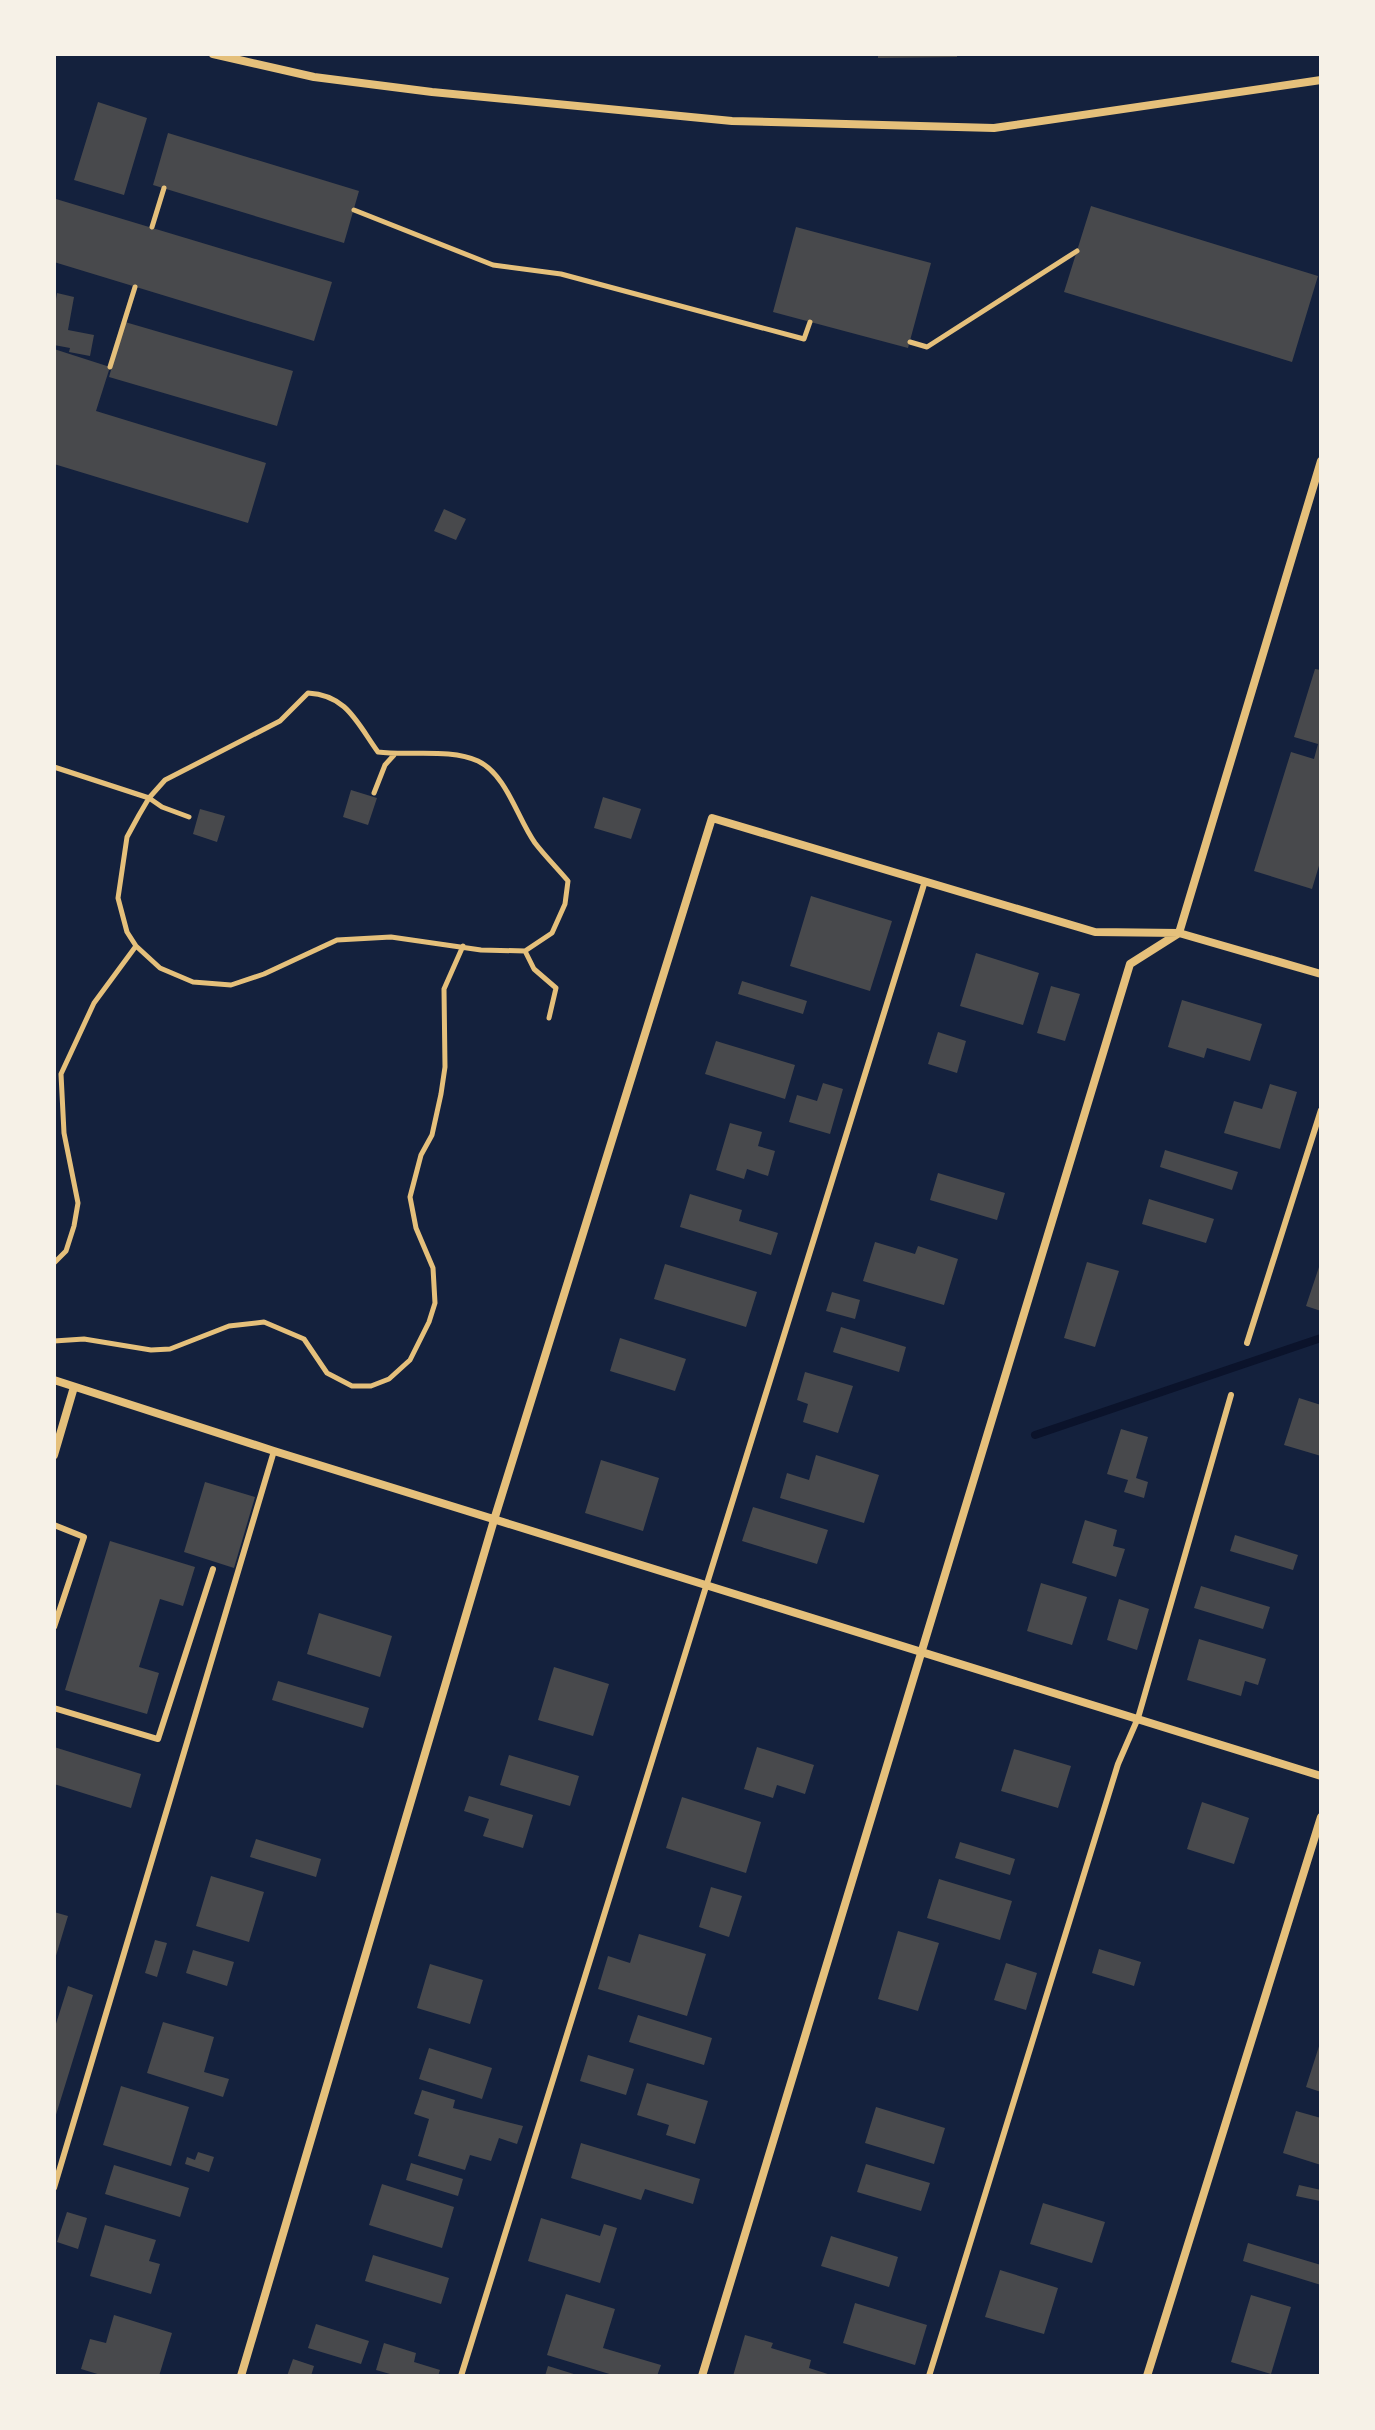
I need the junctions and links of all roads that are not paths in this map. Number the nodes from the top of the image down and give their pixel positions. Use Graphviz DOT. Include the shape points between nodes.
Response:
graph roads {
  1 [pos="213,54"];
  2 [pos="1321,80"];
  3 [pos="1321,461"];
  4 [pos="925,881"];
  5 [pos="1179,933"];
  6 [pos="1321,974"];
  7 [pos="1321,1110"];
  8 [pos="1247,1343"];
  9 [pos="54,1380"];
  10 [pos="74,1387"];
  11 [pos="1231,1395"];
  12 [pos="274,1451"];
  13 [pos="54,1455"];
  14 [pos="494,1520"];
  15 [pos="54,1525"];
  16 [pos="213,1569"];
  17 [pos="707,1584"];
  18 [pos="54,1627"];
  19 [pos="921,1650"];
  20 [pos="54,1708"];
  21 [pos="1138,1718"];
  22 [pos="1321,1776"];
  23 [pos="1321,1817"];
  24 [pos="54,2188"];
  25 [pos="241,2376"];
  26 [pos="461,2376"];
  27 [pos="702,2376"];
  28 [pos="929,2376"];
  29 [pos="1147,2376"];
  1 -- 2 [label="street" via="329,79 732,121 994,128"];
  3 -- 5 [label="street"];
  4 -- 5 [label="street" via="1095,932"];
  4 -- 14 [label="street" via="712,818"];
  4 -- 17 [label="lane"];
  5 -- 6 [label="street"];
  5 -- 19 [label="street" via="1130,964"];
  7 -- 8 [label="lane"];
  9 -- 10 [label="street"];
  10 -- 12 [label="street"];
  10 -- 13 [label="street"];
  11 -- 21 [label="lane"];
  12 -- 14 [label="street"];
  12 -- 24 [label="lane"];
  14 -- 17 [label="street"];
  14 -- 25 [label="street"];
  15 -- 18 [label="lane" via="84,1537"];
  16 -- 20 [label="lane" via="158,1739"];
  17 -- 19 [label="street"];
  17 -- 26 [label="lane"];
  19 -- 21 [label="street"];
  19 -- 27 [label="street"];
  21 -- 22 [label="street"];
  21 -- 28 [label="lane" via="1114,1779"];
  23 -- 29 [label="street"];
}
